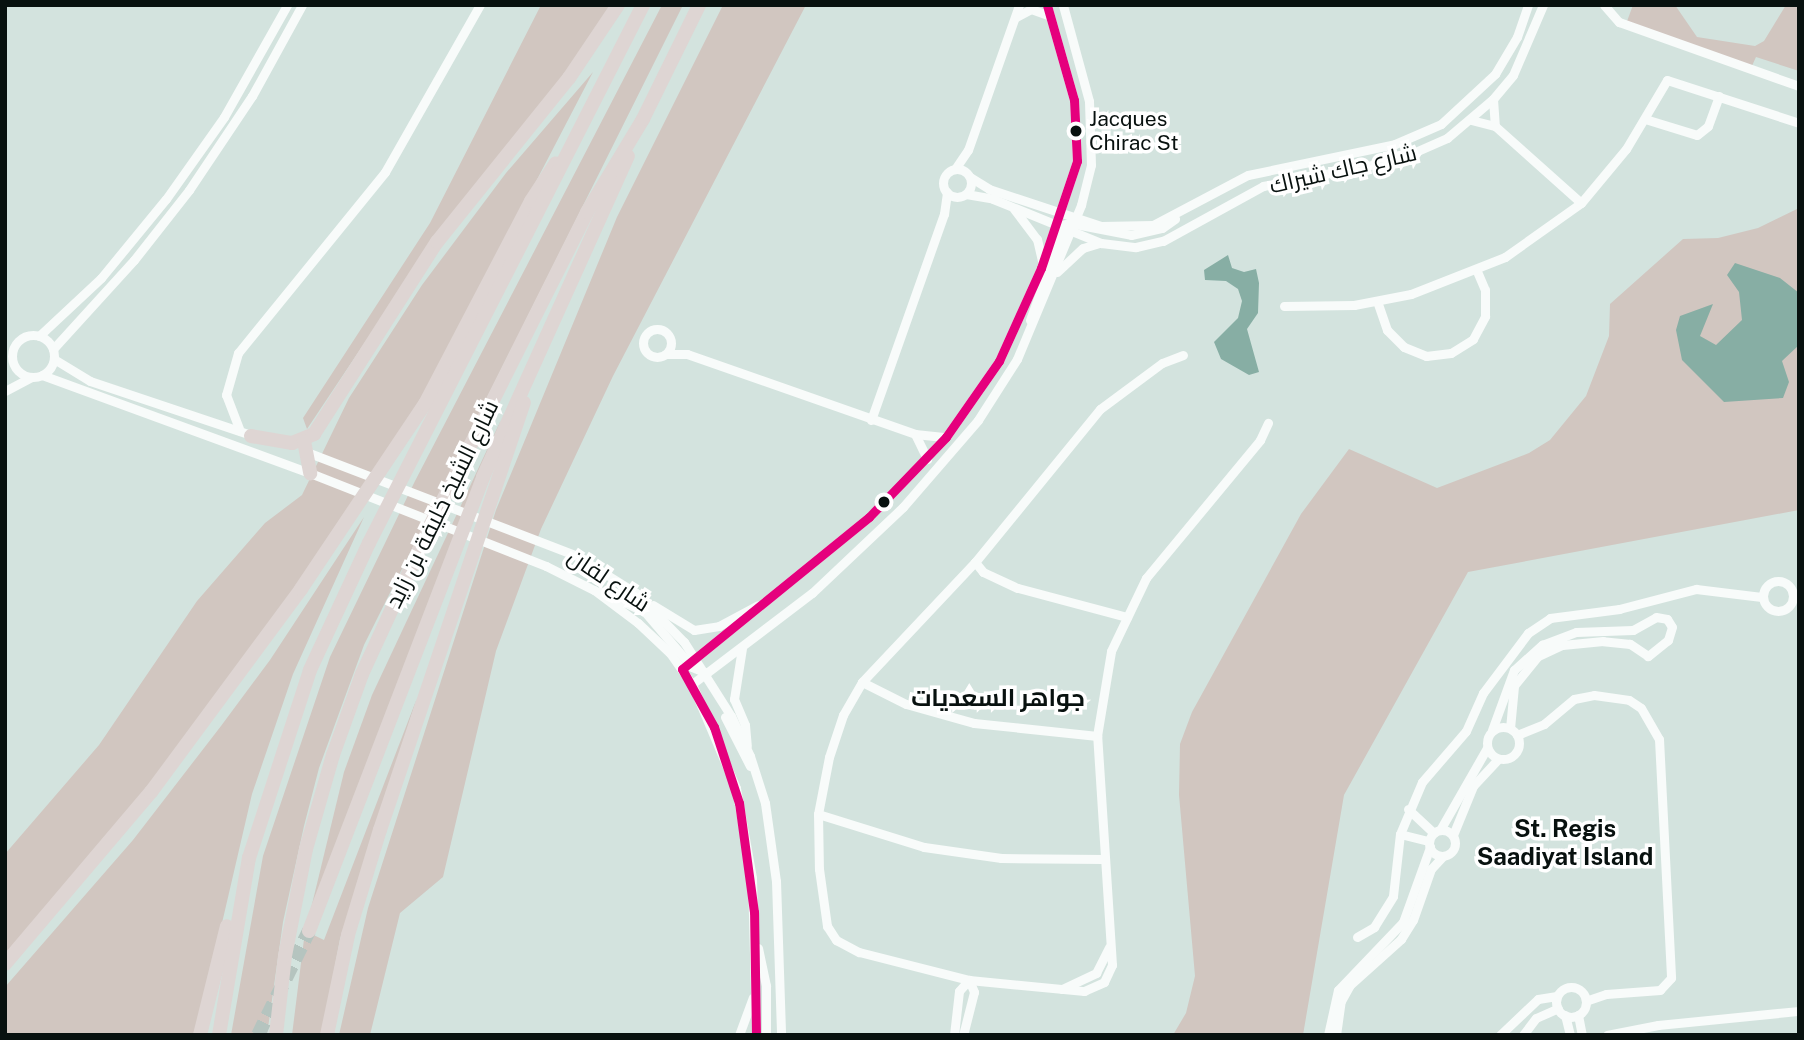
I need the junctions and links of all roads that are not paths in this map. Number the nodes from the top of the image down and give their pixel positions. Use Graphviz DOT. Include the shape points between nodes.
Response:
graph roads {
  1 [pos="287,5"];
  2 [pos="302,5"];
  3 [pos="480,5"];
  4 [pos="618,5"];
  5 [pos="643,5"];
  6 [pos="699,5"];
  7 [pos="1019,5"];
  8 [pos="1047,5"];
  9 [pos="1063,5"];
  10 [pos="1528,5"];
  11 [pos="1543,5"];
  12 [pos="1604,5"];
  13 [pos="1050,16"];
  14 [pos="1015,19"];
  15 [pos="1799,86"];
  16 [pos="1719,96"];
  17 [pos="1493,99"];
  18 [pos="643,119"];
  19 [pos="1645,119"];
  20 [pos="1471,120"];
  21 [pos="1799,123"];
  22 [pos="1495,127"];
  23 [pos="575,141"];
  24 [pos="968,150"];
  25 [pos="955,169"];
  26 [pos="969,176"];
  27 [pos="947,192"];
  28 [pos="964,195"];
  29 [pos="1581,203"];
  30 [pos="1013,208"];
  31 [pos="944,214"];
  32 [pos="1067,222"];
  33 [pos="1101,243"];
  34 [pos="1041,268"];
  35 [pos="1477,271"];
  36 [pos="1054,276"];
  37 [pos="1377,301"];
  38 [pos="1284,306"];
  39 [pos="554,319"];
  40 [pos="39,336"];
  41 [pos="669,337"];
  42 [pos="1027,339"];
  43 [pos="53,354"];
  44 [pos="666,354"];
  45 [pos="687,354"];
  46 [pos="1183,355"];
  47 [pos="12,358"];
  48 [pos="5,368"];
  49 [pos="37,376"];
  50 [pos="5,391"];
  51 [pos="871,420"];
  52 [pos="1268,424"];
  53 [pos="246,434"];
  54 [pos="915,434"];
  55 [pos="946,437"];
  56 [pos="308,449"];
  57 [pos="927,459"];
  58 [pos="310,473"];
  59 [pos="975,562"];
  60 [pos="1762,597"];
  61 [pos="649,604"];
  62 [pos="763,604"];
  63 [pos="1127,617"];
  64 [pos="1633,630"];
  65 [pos="1630,644"];
  66 [pos="743,647"];
  67 [pos="689,664"];
  68 [pos="704,675"];
  69 [pos="862,682"];
  70 [pos="692,684"];
  71 [pos="1510,728"];
  72 [pos="1492,730"];
  73 [pos="1517,735"];
  74 [pos="1097,736"];
  75 [pos="746,748"];
  76 [pos="1487,748"];
  77 [pos="1498,759"];
  78 [pos="756,774"];
  79 [pos="1408,809"];
  80 [pos="818,814"];
  81 [pos="1400,834"];
  82 [pos="1452,835"];
  83 [pos="1433,838"];
  84 [pos="1442,857"];
  85 [pos="249,858"];
  86 [pos="1103,859"];
  87 [pos="309,931"];
  88 [pos="1357,937"];
  89 [pos="755,940"];
  90 [pos="5,964"];
  91 [pos="969,980"];
  92 [pos="756,989"];
  93 [pos="1557,996"];
  94 [pos="1586,1001"];
  95 [pos="1558,1008"];
  96 [pos="1799,1011"];
  97 [pos="1578,1015"];
  98 [pos="1565,1016"];
  99 [pos="781,1034"];
  100 [pos="200,1035"];
  101 [pos="219,1035"];
  102 [pos="276,1035"];
  103 [pos="327,1035"];
  104 [pos="739,1035"];
  105 [pos="756,1035"];
  106 [pos="766,1035"];
  107 [pos="954,1035"];
  108 [pos="963,1035"];
  109 [pos="1328,1035"];
  110 [pos="1336,1035"];
  111 [pos="1500,1035"];
  112 [pos="1523,1035"];
  113 [pos="1570,1035"];
  114 [pos="1582,1035"];
  115 [pos="1607,1035"];
  1 -- 40 [label="street" via="236,98 172,190 93,287"];
  2 -- 43 [label="street" via="252,96 189,190"];
  3 -- 53 [label="street" via="385,172 238,353 226,396"];
  4 -- 56 [label="highway" via="575,70 454,218"];
  5 -- 23 [label="highway, شارع الشيخ خليفة بن زايد"];
  6 -- 18 [label="highway, شارع الشيخ خليفة بن زايد"];
  7 -- 14 [label="street"];
  8 -- 13 [label="street"];
  9 -- 32 [label="street" via="1083,74 1092,132 1089,177"];
  10 -- 32 [label="street, شارع جاك شيراك" via="1517,37 1495,74 1441,124 1395,144 1257,172 1181,212 1131,228"];
  11 -- 17 [label="street, شارع جاك شيراك" via="1521,61"];
  12 -- 15 [label="street" via="1619,22"];
  13 -- 14 [label="street" via="1031,9"];
  13 -- 32 [label="street" via="1079,134"];
  14 -- 24 [label="street"];
  16 -- 19 [label="street" via="1667,80"];
  16 -- 19 [label="street" via="1708,126 1697,135"];
  16 -- 21 [label="street"];
  17 -- 20 [label="street, شارع جاك شيراك"];
  17 -- 22 [label="street"];
  18 -- 39 [label="highway"];
  18 -- 102 [label="highway, شارع الشيخ خليفة بن زايد" via="587,212 429,528 358,683 306,849 285,956"];
  19 -- 29 [label="street"];
  20 -- 22 [label="street"];
  20 -- 33 [label="street, شارع جاك شيراك" via="1410,156 1248,192 1163,241 1125,247"];
  22 -- 29 [label="street"];
  23 -- 85 [label="highway, شارع الشيخ خليفة بن زايد" via="328,628 281,751"];
  23 -- 90 [label="highway" via="531,201 425,404 301,589 159,782"];
  24 -- 25 [label="street"];
  24 -- 26 [label="street"];
  25 -- 26 [label="street, شارع جاك شيراك"];
  25 -- 27 [label="street" via="945,176"];
  26 -- 28 [label="street"];
  26 -- 32 [label="street, شارع جاك شيراك"];
  27 -- 28 [label="street, شارع جاك شيراك"];
  27 -- 31 [label="street"];
  28 -- 30 [label="street, شارع جاك شيراك"];
  28 -- 31 [label="street"];
  29 -- 35 [label="street" via="1531,241"];
  30 -- 32 [label="street, شارع جاك شيراك"];
  30 -- 34 [label="street" via="1040,246"];
  31 -- 51 [label="street"];
  32 -- 33 [label="street, شارع جاك شيراك"];
  32 -- 34 [label="street"];
  32 -- 36 [label="street"];
  32 -- 42 [label="street"];
  33 -- 36 [label="street" via="1079,251"];
  34 -- 55 [label="street" via="999,360"];
  35 -- 37 [label="street"];
  35 -- 37 [label="street" via="1485,290 1485,316 1473,339 1451,353 1426,356 1404,347 1387,330"];
  36 -- 42 [label="street"];
  37 -- 38 [label="street" via="1331,307"];
  39 -- 87 [label="highway" via="484,477"];
  39 -- 103 [label="highway" via="380,830 348,935"];
  40 -- 43 [label="street"];
  40 -- 47 [label="street" via="20,340"];
  41 -- 44 [label="street"];
  41 -- 44 [label="street" via="653,330 643,340 648,354"];
  41 -- 45 [label="street"];
  42 -- 66 [label="street" via="978,421 929,480 829,578"];
  43 -- 49 [label="street"];
  43 -- 53 [label="street" via="90,381"];
  44 -- 45 [label="street"];
  45 -- 51 [label="street"];
  46 -- 59 [label="street" via="1162,363 1100,410"];
  47 -- 48 [label="street"];
  47 -- 49 [label="street" via="18,371"];
  49 -- 50 [label="street"];
  49 -- 58 [label="street, شارع لفان"];
  51 -- 54 [label="street"];
  52 -- 63 [label="street" via="1260,440 1174,539 1146,578"];
  53 -- 56 [label="highway"];
  54 -- 55 [label="street"];
  54 -- 57 [label="street"];
  55 -- 57 [label="street"];
  56 -- 58 [label="highway"];
  56 -- 61 [label="street, شارع لفان" via="541,540 593,564"];
  57 -- 62 [label="street" via="847,538"];
  58 -- 67 [label="street, شارع لفان" via="594,590"];
  59 -- 63 [label="street" via="984,572 1018,588"];
  59 -- 69 [label="street"];
  60 -- 79 [label="street" via="1696,589 1619,609 1550,618 1528,633 1507,658 1466,731 1422,782"];
  61 -- 62 [label="street" via="698,630 719,626"];
  61 -- 67 [label="street, شارع لفان"];
  62 -- 67 [label="street"];
  63 -- 74 [label="street" via="1111,651"];
  64 -- 65 [label="street"];
  64 -- 65 [label="street" via="1656,617 1667,619 1672,627 1668,640 1648,656"];
  64 -- 72 [label="street" via="1576,632 1531,653 1508,680"];
  65 -- 71 [label="street" via="1583,642 1538,656 1514,686"];
  66 -- 68 [label="street"];
  66 -- 75 [label="street" via="734,695 746,730"];
  67 -- 68 [label="street"];
  67 -- 68 [label="street, شارع لفان"];
  67 -- 70 [label="street, شارع لفان"];
  68 -- 70 [label="street"];
  68 -- 75 [label="street, شارع لفان"];
  68 -- 78 [label="street"];
  69 -- 74 [label="street" via="886,696 974,723"];
  69 -- 80 [label="street" via="843,715"];
  70 -- 89 [label="street, شارع لفان" via="725,756 739,803"];
  71 -- 72 [label="street"];
  71 -- 73 [label="street"];
  72 -- 76 [label="street"];
  73 -- 77 [label="street" via="1519,746 1513,755"];
  73 -- 94 [label="street" via="1544,724 1574,699 1594,695 1629,700 1641,708 1659,739 1671,978 1660,990 1606,994"];
  74 -- 86 [label="street"];
  75 -- 78 [label="street, شارع لفان"];
  76 -- 77 [label="street"];
  76 -- 83 [label="street"];
  77 -- 82 [label="street" via="1473,786"];
  78 -- 99 [label="street, شارع لفان" via="773,853"];
  79 -- 81 [label="street"];
  79 -- 83 [label="street"];
  80 -- 86 [label="street" via="924,847 1001,858"];
  80 -- 91 [label="street" via="827,926 836,940 859,952"];
  81 -- 83 [label="street"];
  81 -- 88 [label="street" via="1393,896 1374,927"];
  82 -- 83 [label="street"];
  82 -- 84 [label="street" via="1454,847"];
  83 -- 84 [label="street"];
  83 -- 109 [label="street" via="1404,922 1338,990"];
  84 -- 110 [label="street" via="1431,869 1413,920 1401,939 1350,985"];
  85 -- 100 [label="highway"];
  85 -- 101 [label="highway, شارع الشيخ خليفة بن زايد"];
  86 -- 91 [label="street" via="1111,939 1096,972 1060,989"];
  89 -- 92 [label="street, شارع لفان"];
  89 -- 106 [label="street" via="765,974"];
  91 -- 107 [label="street" via="959,991"];
  91 -- 108 [label="street" via="974,992"];
  92 -- 104 [label="street"];
  92 -- 105 [label="street, شارع لفان"];
  93 -- 94 [label="street" via="1576,988"];
  93 -- 95 [label="street"];
  93 -- 111 [label="street" via="1538,999"];
  94 -- 97 [label="street"];
  95 -- 98 [label="street"];
  95 -- 112 [label="street" via="1536,1018"];
  96 -- 115 [label="street" via="1658,1025"];
  97 -- 98 [label="street"];
  97 -- 114 [label="street"];
  98 -- 113 [label="street"];
}
